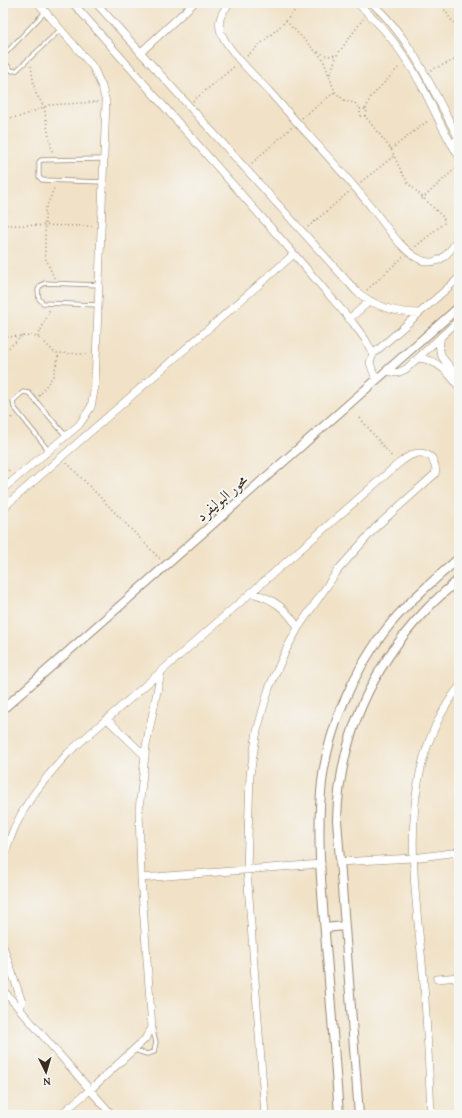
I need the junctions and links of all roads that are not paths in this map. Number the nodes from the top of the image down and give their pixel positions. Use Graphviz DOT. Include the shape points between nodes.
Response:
graph roads {
  1 [pos="38,3"];
  2 [pos="73,3"];
  3 [pos="96,3"];
  4 [pos="194,3"];
  5 [pos="231,3"];
  6 [pos="357,3"];
  7 [pos="372,3"];
  8 [pos="45,12"];
  9 [pos="61,29"];
  10 [pos="408,45"];
  11 [pos="401,52"];
  12 [pos="140,53"];
  13 [pos="3,56"];
  14 [pos="3,60"];
  15 [pos="459,139"];
  16 [pos="451,144"];
  17 [pos="459,156"];
  18 [pos="104,159"];
  19 [pos="104,182"];
  20 [pos="459,238"];
  21 [pos="294,254"];
  22 [pos="459,278"];
  23 [pos="99,285"];
  24 [pos="370,301"];
  25 [pos="99,305"];
  26 [pos="459,307"];
  27 [pos="419,313"];
  28 [pos="350,319"];
  29 [pos="459,320"];
  30 [pos="441,336"];
  31 [pos="373,354"];
  32 [pos="418,358"];
  33 [pos="387,371"];
  34 [pos="457,377"];
  35 [pos="376,380"];
  36 [pos="459,387"];
  37 [pos="66,436"];
  38 [pos="49,451"];
  39 [pos="3,489"];
  40 [pos="3,508"];
  41 [pos="459,558"];
  42 [pos="459,579"];
  43 [pos="251,593"];
  44 [pos="298,628"];
  45 [pos="161,672"];
  46 [pos="459,686"];
  47 [pos="3,709"];
  48 [pos="107,719"];
  49 [pos="145,756"];
  50 [pos="459,852"];
  51 [pos="413,858"];
  52 [pos="3,859"];
  53 [pos="339,862"];
  54 [pos="321,864"];
  55 [pos="247,870"];
  56 [pos="141,878"];
  57 [pos="344,926"];
  58 [pos="325,928"];
  59 [pos="3,946"];
  60 [pos="459,977"];
  61 [pos="437,979"];
  62 [pos="3,990"];
  63 [pos="19,1007"];
  64 [pos="152,1028"];
  65 [pos="132,1050"];
  66 [pos="90,1090"];
  67 [pos="60,1115"];
  68 [pos="112,1115"];
  69 [pos="265,1115"];
  70 [pos="339,1115"];
  71 [pos="358,1115"];
  72 [pos="431,1115"];
  1 -- 8 [label="street"];
  2 -- 21 [label="street"];
  3 -- 12 [label="street"];
  4 -- 12 [label="street"];
  5 -- 20 [label="street" via="221,15 219,29 223,38 355,187 408,252 423,261 436,261 448,253"];
  6 -- 11 [label="street"];
  7 -- 10 [label="street"];
  8 -- 9 [label="street"];
  8 -- 13 [label="lane"];
  9 -- 14 [label="lane" via="14,71"];
  9 -- 18 [label="street" via="94,67 102,87 106,102"];
  10 -- 11 [label="street"];
  10 -- 15 [label="street" via="425,72"];
  11 -- 16 [label="street" via="424,89"];
  12 -- 24 [label="street" via="361,295"];
  15 -- 16 [label="street"];
  16 -- 17 [label="street"];
  18 -- 19 [label="street"];
  18 -- 19 [label="lane" via="41,160 39,177 42,180"];
  19 -- 23 [label="street"];
  21 -- 28 [label="street"];
  21 -- 40 [label="street"];
  22 -- 27 [label="street"];
  23 -- 25 [label="street"];
  23 -- 25 [label="lane" via="42,284 38,290 41,301"];
  24 -- 27 [label="street" via="393,310"];
  24 -- 28 [label="street"];
  25 -- 37 [label="street" via="91,407 79,425"];
  26 -- 33 [label="street, محور البوليفرد"];
  27 -- 31 [label="street"];
  28 -- 31 [label="street"];
  29 -- 30 [label="street"];
  30 -- 32 [label="street"];
  30 -- 34 [label="street" via="441,357"];
  31 -- 35 [label="street" via="370,363"];
  32 -- 33 [label="street" via="400,372"];
  32 -- 34 [label="street" via="436,362"];
  33 -- 35 [label="street, محور البوليفرد"];
  34 -- 36 [label="street"];
  35 -- 47 [label="street, محور البوليفرد"];
  37 -- 38 [label="street"];
  37 -- 38 [label="lane" via="29,393 24,392 13,401 14,407"];
  38 -- 39 [label="street"];
  41 -- 54 [label="street" via="408,604 384,632 354,682 335,729 322,780"];
  42 -- 53 [label="street" via="423,612 390,652 368,689 348,742 340,782 337,820"];
  43 -- 44 [label="street" via="274,601 292,618"];
  43 -- 44 [label="street" via="398,464 413,454 423,453 432,458 435,474 376,527 338,570"];
  43 -- 45 [label="street"];
  44 -- 55 [label="street" via="269,688 257,731 248,798"];
  45 -- 48 [label="street"];
  45 -- 49 [label="street"];
  46 -- 51 [label="street" via="446,703 431,733 420,766 414,800"];
  48 -- 49 [label="street"];
  48 -- 52 [label="street" via="68,753 40,783 17,821"];
  49 -- 56 [label="street" via="139,810"];
  50 -- 51 [label="street"];
  51 -- 53 [label="street"];
  51 -- 72 [label="street"];
  53 -- 57 [label="street"];
  54 -- 55 [label="street"];
  54 -- 58 [label="street"];
  55 -- 56 [label="street"];
  55 -- 69 [label="street"];
  56 -- 64 [label="street"];
  57 -- 58 [label="street"];
  57 -- 71 [label="street"];
  58 -- 70 [label="street"];
  59 -- 63 [label="street" via="22,1002"];
  60 -- 61 [label="street"];
  62 -- 63 [label="street"];
  63 -- 66 [label="street"];
  64 -- 65 [label="street"];
  64 -- 65 [label="lane" via="156,1042 154,1052 147,1054"];
  65 -- 66 [label="street"];
  66 -- 67 [label="street"];
  66 -- 68 [label="street"];
}
